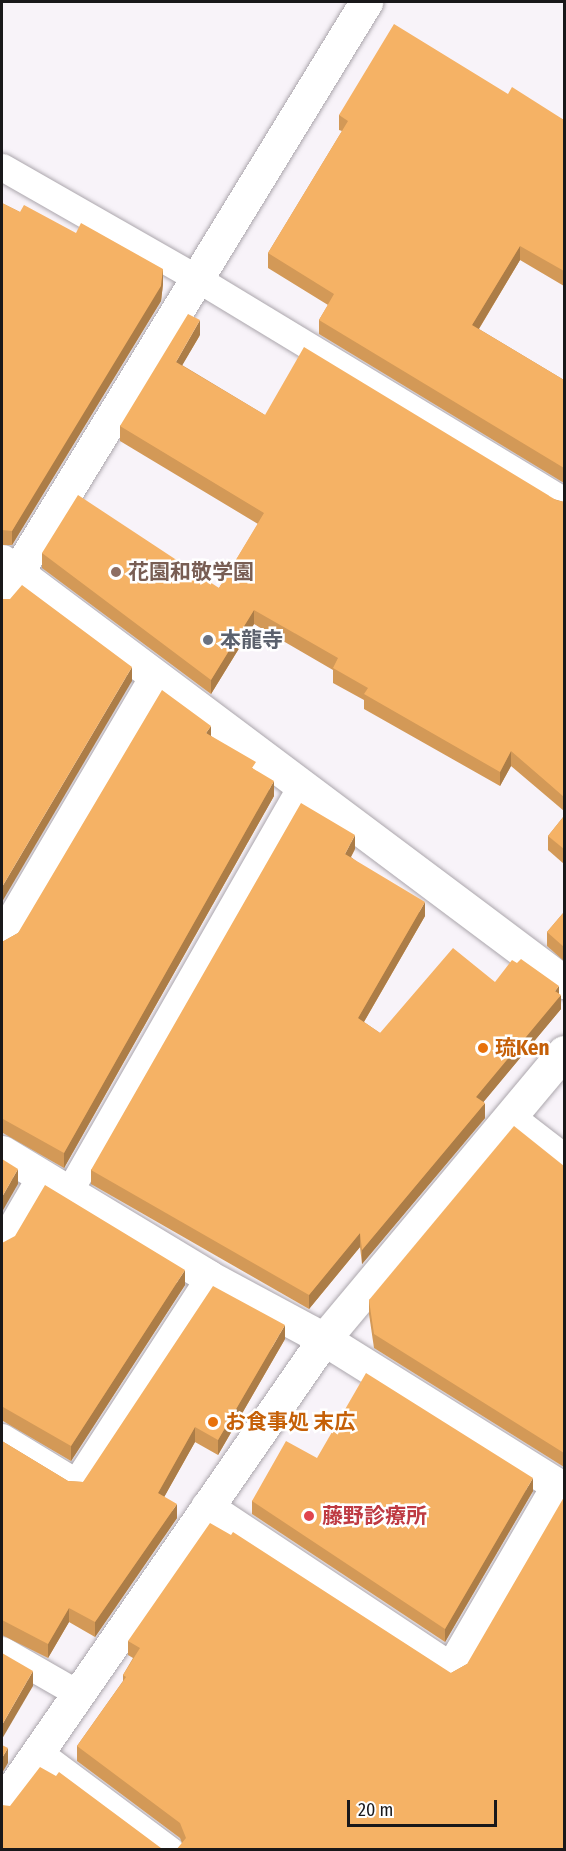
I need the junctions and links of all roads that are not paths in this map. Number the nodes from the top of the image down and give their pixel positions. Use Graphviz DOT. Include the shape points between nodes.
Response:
graph roads {
  1 [pos="366,2"];
  2 [pos="2,167"];
  3 [pos="198,279"];
  4 [pos="564,501"];
  5 [pos="6,577"];
  6 [pos="156,677"];
  7 [pos="301,786"];
  8 [pos="2,938"];
  9 [pos="564,982"];
  10 [pos="564,1052"];
  11 [pos="511,1116"];
  12 [pos="2,1152"];
  13 [pos="564,1157"];
  14 [pos="40,1177"];
  15 [pos="68,1193"];
  16 [pos="2,1242"];
  17 [pos="209,1277"];
  18 [pos="324,1339"];
  19 [pos="2,1437"];
  20 [pos="561,1487"];
  21 [pos="207,1507"];
  22 [pos="2,1650"];
  23 [pos="77,1693"];
  24 [pos="37,1751"];
  25 [pos="2,1804"];
  26 [pos="170,1850"];
  1 -- 3 [label="street"];
  2 -- 3 [label="lane"];
  3 -- 4 [label="lane"];
  3 -- 5 [label="street"];
  5 -- 6 [label="street"];
  6 -- 7 [label="street"];
  6 -- 8 [label="street"];
  7 -- 9 [label="street"];
  7 -- 15 [label="lane"];
  10 -- 11 [label="street"];
  11 -- 13 [label="lane"];
  11 -- 18 [label="street"];
  12 -- 14 [label="street"];
  14 -- 15 [label="street"];
  14 -- 16 [label="lane"];
  15 -- 17 [label="street"];
  17 -- 18 [label="street"];
  17 -- 19 [label="lane" via="76,1482"];
  18 -- 20 [label="street"];
  18 -- 21 [label="street"];
  20 -- 21 [label="street" via="451,1669"];
  21 -- 23 [label="street"];
  22 -- 23 [label="lane"];
  23 -- 24 [label="street"];
  24 -- 25 [label="street"];
  24 -- 26 [label="lane"];
}
